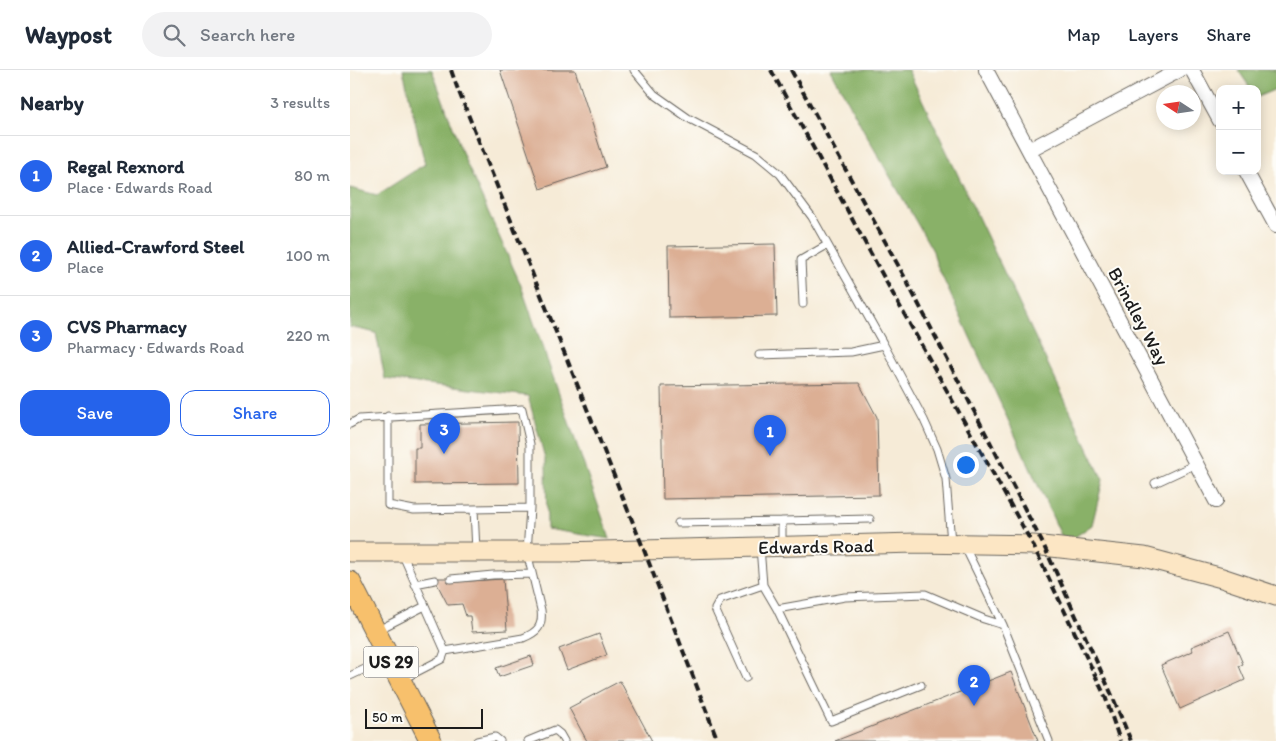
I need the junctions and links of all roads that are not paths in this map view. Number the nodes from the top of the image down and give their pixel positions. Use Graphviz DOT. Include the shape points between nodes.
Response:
graph roads {
  1 [pos="634,70"];
  2 [pos="986,70"];
  3 [pos="1180,70"];
  4 [pos="1192,70"];
  5 [pos="1216,115"];
  6 [pos="1029,150"];
  7 [pos="1248,175"];
  8 [pos="1276,226"];
  9 [pos="828,245"];
  10 [pos="803,304"];
  11 [pos="884,345"];
  12 [pos="759,355"];
  13 [pos="388,416"];
  14 [pos="350,424"];
  15 [pos="1196,464"];
  16 [pos="1156,483"];
  17 [pos="1216,500"];
  18 [pos="530,508"];
  19 [pos="474,509"];
  20 [pos="870,519"];
  21 [pos="782,521"];
  22 [pos="678,523"];
  23 [pos="957,544"];
  24 [pos="782,546"];
  25 [pos="760,547"];
  26 [pos="350,552"];
  27 [pos="402,552"];
  28 [pos="476,552"];
  29 [pos="527,552"];
  30 [pos="532,574"];
  31 [pos="451,579"];
  32 [pos="435,580"];
  33 [pos="415,584"];
  34 [pos="763,585"];
  35 [pos="351,588"];
  36 [pos="1276,596"];
  37 [pos="425,606"];
  38 [pos="777,609"];
  39 [pos="1003,625"];
  40 [pos="375,632"];
  41 [pos="445,651"];
  42 [pos="389,658"];
  43 [pos="350,676"];
  44 [pos="746,678"];
  45 [pos="400,680"];
  46 [pos="921,685"];
  47 [pos="431,741"];
  48 [pos="478,741"];
  49 [pos="500,741"];
  50 [pos="528,741"];
  51 [pos="564,741"];
  52 [pos="1050,741"];
  1 -- 9 [label="lane" via="654,94 688,118 756,154 780,174"];
  2 -- 6 [label="street, Brindley Way"];
  3 -- 6 [label="street"];
  4 -- 5 [label="street"];
  6 -- 15 [label="street, Brindley Way"];
  7 -- 8 [label="street"];
  9 -- 10 [label="lane" via="801,260"];
  9 -- 11 [label="lane"];
  11 -- 12 [label="lane" via="851,352"];
  11 -- 23 [label="lane" via="937,449 946,479"];
  13 -- 14 [label="lane" via="359,419"];
  13 -- 18 [label="lane" via="522,408 530,444"];
  13 -- 19 [label="lane" via="388,505 414,510"];
  15 -- 16 [label="lane"];
  15 -- 17 [label="street, Brindley Way"];
  18 -- 19 [label="lane"];
  18 -- 29 [label="lane"];
  19 -- 28 [label="lane"];
  20 -- 21 [label="lane"];
  21 -- 22 [label="lane"];
  21 -- 24 [label="lane"];
  23 -- 24 [label="main road, Edwards Road"];
  23 -- 36 [label="main road, Edwards Road" via="1038,545 1144,557"];
  23 -- 39 [label="lane"];
  24 -- 25 [label="main road, Edwards Road"];
  25 -- 29 [label="main road, Edwards Road"];
  25 -- 34 [label="lane"];
  26 -- 27 [label="main road, Edwards Road"];
  27 -- 28 [label="main road, Edwards Road"];
  27 -- 33 [label="lane"];
  28 -- 29 [label="main road, Edwards Road"];
  29 -- 30 [label="lane"];
  30 -- 31 [label="lane"];
  30 -- 41 [label="lane" via="542,619 532,634"];
  32 -- 33 [label="lane"];
  33 -- 37 [label="lane"];
  34 -- 38 [label="lane"];
  34 -- 44 [label="lane" via="720,600 715,608"];
  35 -- 40 [label="main road, US 29"];
  37 -- 40 [label="lane"];
  37 -- 41 [label="lane"];
  38 -- 39 [label="lane" via="845,597 925,594"];
  38 -- 46 [label="lane" via="831,721"];
  39 -- 52 [label="lane"];
  40 -- 42 [label="main road, US 29"];
  41 -- 45 [label="lane" via="442,659"];
  42 -- 43 [label="lane"];
  42 -- 45 [label="main road, US 29"];
  45 -- 47 [label="main road, US 29"];
  48 -- 49 [label="lane" via="494,737"];
  50 -- 51 [label="lane" via="554,730"];
}
